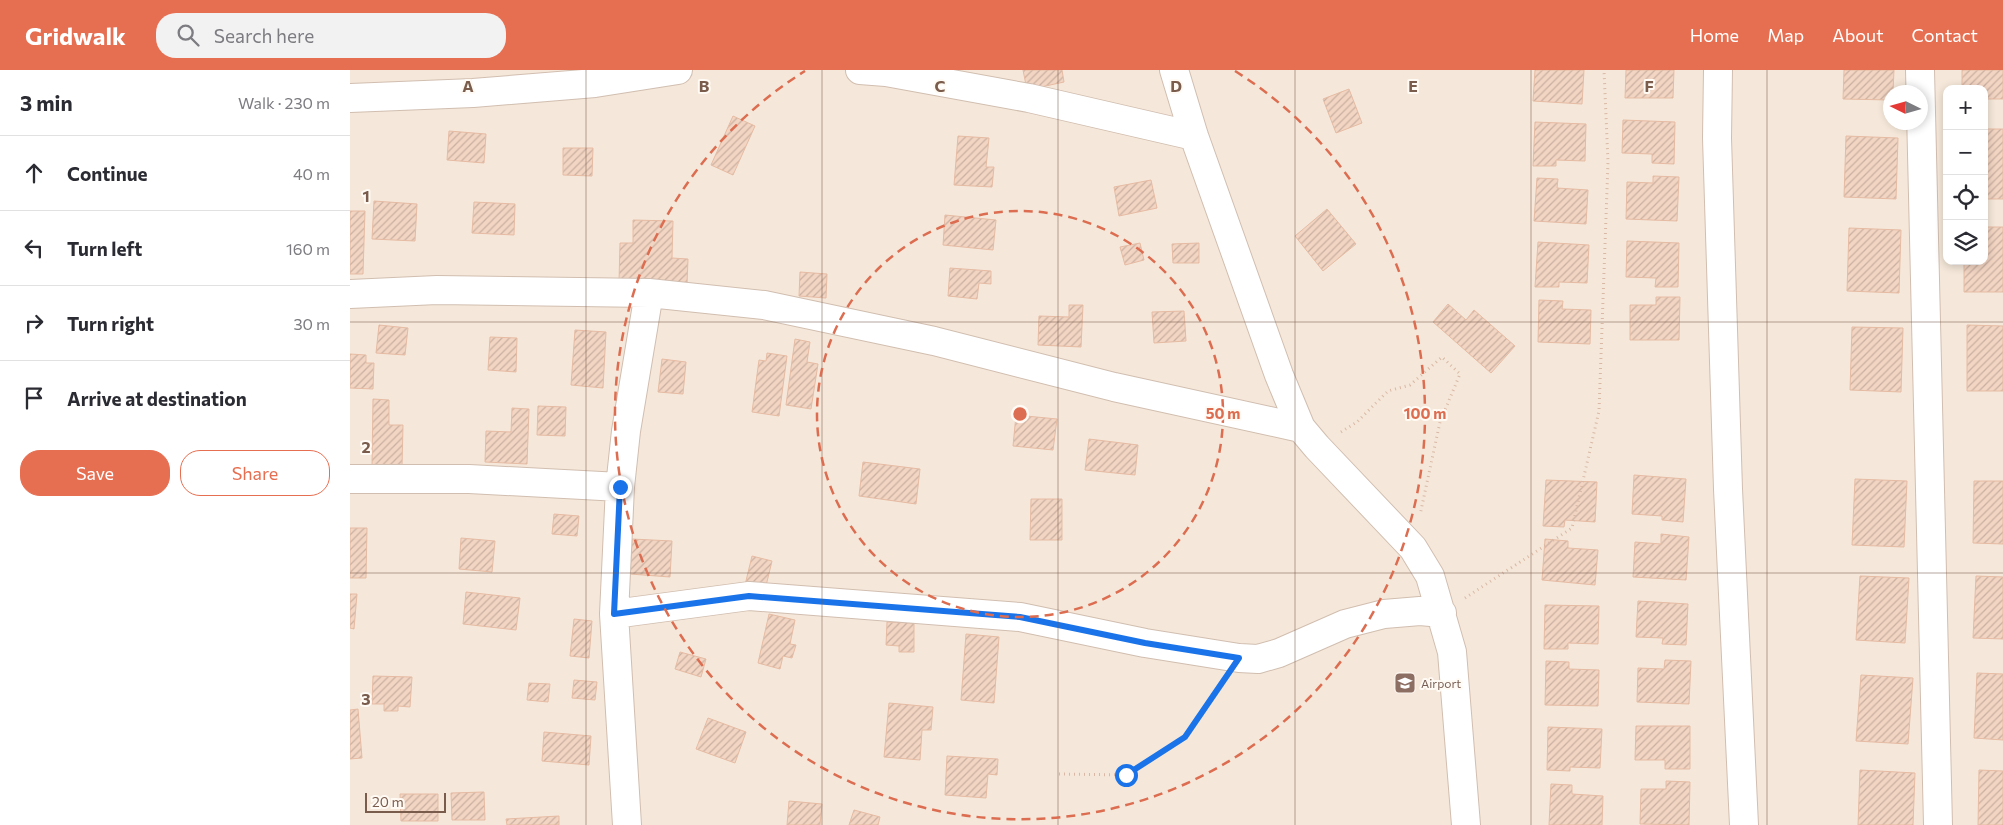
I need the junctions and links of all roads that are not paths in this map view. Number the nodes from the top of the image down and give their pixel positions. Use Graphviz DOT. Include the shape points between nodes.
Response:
graph roads {
  1 [pos="678,70"];
  2 [pos="860,70"];
  3 [pos="1174,70"];
  4 [pos="1718,70"];
  5 [pos="1920,70"];
  6 [pos="350,98"];
  7 [pos="1194,136"];
  8 [pos="650,293"];
  9 [pos="350,294"];
  10 [pos="1309,438"];
  11 [pos="350,479"];
  12 [pos="620,487"];
  13 [pos="1442,613"];
  14 [pos="614,614"];
  15 [pos="627,825"];
  16 [pos="1466,825"];
  17 [pos="1744,825"];
  18 [pos="1938,825"];
  1 -- 6 [label="street" via="576,85"];
  2 -- 7 [label="street" via="1029,98"];
  3 -- 7 [label="street"];
  4 -- 17 [label="street" via="1717,138 1728,489"];
  5 -- 18 [label="street"];
  7 -- 10 [label="street" via="1279,375"];
  8 -- 9 [label="street" via="437,290"];
  8 -- 10 [label="street" via="764,305 934,341"];
  8 -- 12 [label="street" via="626,431"];
  10 -- 13 [label="street" via="1413,548 1430,576"];
  11 -- 12 [label="street" via="469,479"];
  12 -- 14 [label="street"];
  13 -- 14 [label="street" via="1420,610 1384,614 1345,624 1258,659 1145,643 1020,617 749,596"];
  13 -- 16 [label="street" via="1452,652"];
  14 -- 15 [label="street"];
}
